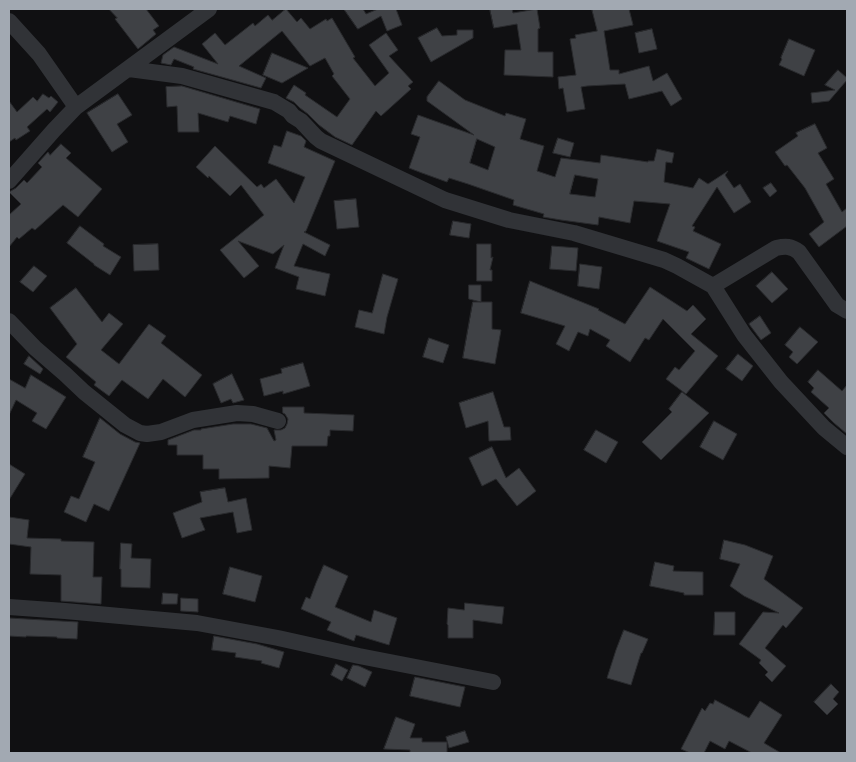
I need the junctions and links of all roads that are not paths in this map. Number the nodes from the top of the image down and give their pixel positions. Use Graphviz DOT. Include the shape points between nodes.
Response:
graph roads {
  1 [pos="209,9"];
  2 [pos="9,21"];
  3 [pos="129,69"];
  4 [pos="76,107"];
  5 [pos="9,181"];
  6 [pos="713,286"];
  7 [pos="847,311"];
  8 [pos="9,321"];
  9 [pos="278,421"];
  10 [pos="847,446"];
  11 [pos="9,608"];
  12 [pos="493,682"];
  1 -- 3 [label="street"];
  2 -- 4 [label="street" via="39,54"];
  3 -- 4 [label="street"];
  3 -- 6 [label="street" via="182,76 274,102 289,110 321,141 445,200 664,260"];
  4 -- 5 [label="street"];
  6 -- 7 [label="street" via="776,248 792,247 837,305"];
  6 -- 10 [label="street" via="744,335 781,382 824,428"];
  8 -- 9 [label="street" via="84,392 140,433 161,432 193,420 237,413"];
  11 -- 12 [label="street" via="197,624"];
}
